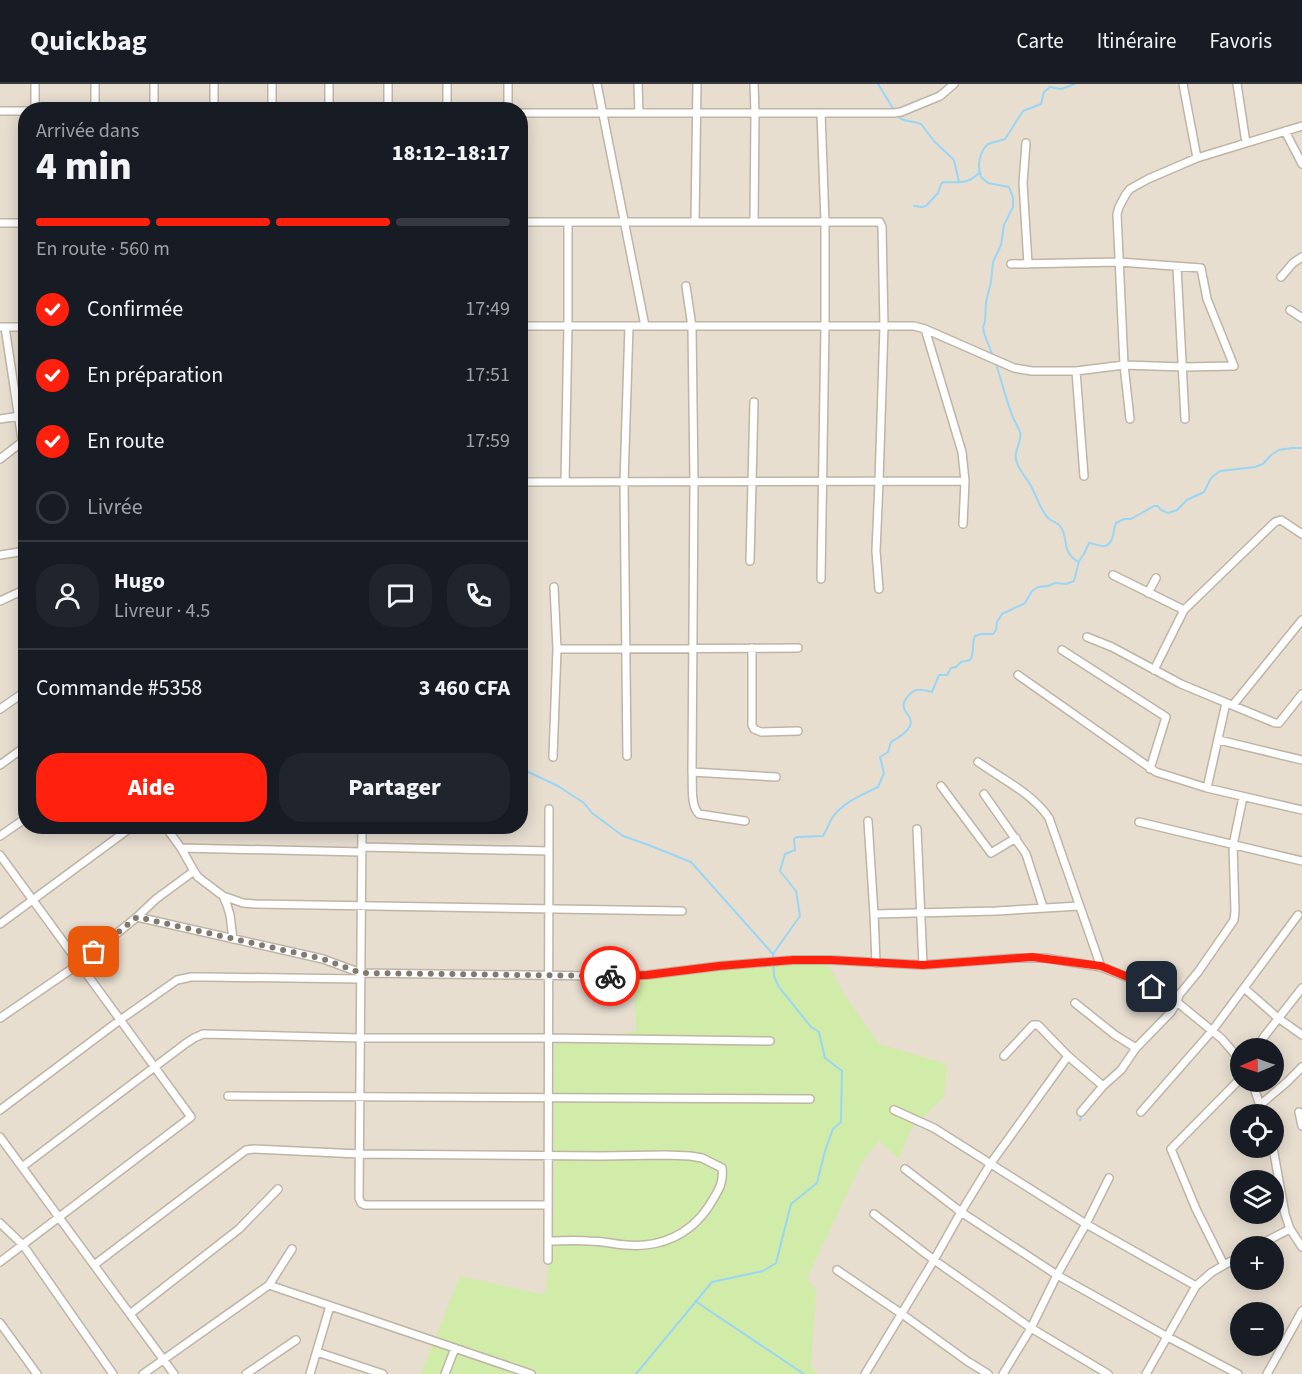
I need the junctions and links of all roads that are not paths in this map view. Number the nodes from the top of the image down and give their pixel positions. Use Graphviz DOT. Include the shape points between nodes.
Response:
graph roads {
  1 [pos="35,84"];
  2 [pos="95,84"];
  3 [pos="154,84"];
  4 [pos="214,84"];
  5 [pos="272,84"];
  6 [pos="329,84"];
  7 [pos="388,84"];
  8 [pos="447,84"];
  9 [pos="508,84"];
  10 [pos="597,84"];
  11 [pos="639,84"];
  12 [pos="697,84"];
  13 [pos="754,84"];
  14 [pos="954,84"];
  15 [pos="1184,84"];
  16 [pos="1237,84"];
  17 [pos="35,102"];
  18 [pos="95,102"];
  19 [pos="154,102"];
  20 [pos="214,102"];
  21 [pos="272,102"];
  22 [pos="329,102"];
  23 [pos="388,102"];
  24 [pos="447,102"];
  25 [pos="508,102"];
  26 [pos="0,111"];
  27 [pos="18,111"];
  28 [pos="528,113"];
  29 [pos="603,113"];
  30 [pos="639,113"];
  31 [pos="697,113"];
  32 [pos="755,113"];
  33 [pos="820,113"];
  34 [pos="1302,126"];
  35 [pos="1286,131"];
  36 [pos="1026,143"];
  37 [pos="1246,143"];
  38 [pos="1197,158"];
  39 [pos="1302,164"];
  40 [pos="528,222"];
  41 [pos="568,222"];
  42 [pos="624,222"];
  43 [pos="695,222"];
  44 [pos="754,222"];
  45 [pos="825,222"];
  46 [pos="0,223"];
  47 [pos="18,223"];
  48 [pos="1302,257"];
  49 [pos="1119,262"];
  50 [pos="1011,264"];
  51 [pos="1028,264"];
  52 [pos="1177,267"];
  53 [pos="1281,277"];
  54 [pos="686,286"];
  55 [pos="1290,310"];
  56 [pos="1302,318"];
  57 [pos="528,326"];
  58 [pos="568,326"];
  59 [pos="629,326"];
  60 [pos="645,326"];
  61 [pos="825,326"];
  62 [pos="884,326"];
  63 [pos="3,327"];
  64 [pos="692,327"];
  65 [pos="925,329"];
  66 [pos="1124,365"];
  67 [pos="1183,368"];
  68 [pos="1076,370"];
  69 [pos="18,397"];
  70 [pos="754,402"];
  71 [pos="18,417"];
  72 [pos="0,419"];
  73 [pos="1130,419"];
  74 [pos="1185,419"];
  75 [pos="18,445"];
  76 [pos="0,459"];
  77 [pos="1084,476"];
  78 [pos="965,481"];
  79 [pos="528,482"];
  80 [pos="565,482"];
  81 [pos="624,482"];
  82 [pos="694,482"];
  83 [pos="752,482"];
  84 [pos="823,482"];
  85 [pos="879,482"];
  86 [pos="963,524"];
  87 [pos="1302,534"];
  88 [pos="18,552"];
  89 [pos="0,555"];
  90 [pos="750,561"];
  91 [pos="1113,575"];
  92 [pos="1156,578"];
  93 [pos="821,579"];
  94 [pos="555,587"];
  95 [pos="879,589"];
  96 [pos="18,593"];
  97 [pos="1148,593"];
  98 [pos="0,601"];
  99 [pos="1184,610"];
  100 [pos="1302,620"];
  101 [pos="1087,637"];
  102 [pos="626,648"];
  103 [pos="693,648"];
  104 [pos="752,648"];
  105 [pos="798,648"];
  106 [pos="556,649"];
  107 [pos="1062,650"];
  108 [pos="1154,670"];
  109 [pos="1018,675"];
  110 [pos="1302,694"];
  111 [pos="18,697"];
  112 [pos="1229,704"];
  113 [pos="0,709"];
  114 [pos="798,731"];
  115 [pos="1219,740"];
  116 [pos="18,752"];
  117 [pos="627,756"];
  118 [pos="553,757"];
  119 [pos="1302,760"];
  120 [pos="978,762"];
  121 [pos="0,765"];
  122 [pos="1150,769"];
  123 [pos="692,772"];
  124 [pos="776,777"];
  125 [pos="942,786"];
  126 [pos="1207,788"];
  127 [pos="984,794"];
  128 [pos="1243,797"];
  129 [pos="549,809"];
  130 [pos="1302,810"];
  131 [pos="745,821"];
  132 [pos="868,821"];
  133 [pos="1139,822"];
  134 [pos="18,824"];
  135 [pos="917,829"];
  136 [pos="122,834"];
  137 [pos="171,834"];
  138 [pos="362,834"];
  139 [pos="0,836"];
  140 [pos="1016,838"];
  141 [pos="1233,845"];
  142 [pos="181,848"];
  143 [pos="362,850"];
  144 [pos="549,851"];
  145 [pos="0,855"];
  146 [pos="1302,861"];
  147 [pos="194,872"];
  148 [pos="223,896"];
  149 [pos="33,900"];
  150 [pos="1079,906"];
  151 [pos="361,907"];
  152 [pos="1043,907"];
  153 [pos="549,910"];
  154 [pos="682,911"];
  155 [pos="921,912"];
  156 [pos="874,914"];
  157 [pos="1298,915"];
  158 [pos="137,917"];
  159 [pos="0,924"];
  160 [pos="233,939"];
  161 [pos="876,963"];
  162 [pos="79,964"];
  163 [pos="923,965"];
  164 [pos="1101,966"];
  165 [pos="361,976"];
  166 [pos="549,976"];
  167 [pos="1244,988"];
  168 [pos="1302,988"];
  169 [pos="1177,1002"];
  170 [pos="1075,1003"];
  171 [pos="0,1018"];
  172 [pos="1278,1018"];
  173 [pos="120,1020"];
  174 [pos="1212,1031"];
  175 [pos="1302,1035"];
  176 [pos="360,1038"];
  177 [pos="548,1038"];
  178 [pos="1263,1038"];
  179 [pos="770,1041"];
  180 [pos="1136,1048"];
  181 [pos="1230,1048"];
  182 [pos="1004,1056"];
  183 [pos="1068,1056"];
  184 [pos="155,1067"];
  185 [pos="1302,1067"];
  186 [pos="1103,1086"];
  187 [pos="1230,1089"];
  188 [pos="228,1096"];
  189 [pos="360,1097"];
  190 [pos="548,1098"];
  191 [pos="810,1100"];
  192 [pos="1261,1104"];
  193 [pos="0,1110"];
  194 [pos="894,1110"];
  195 [pos="1081,1112"];
  196 [pos="1141,1112"];
  197 [pos="1299,1112"];
  198 [pos="1302,1126"];
  199 [pos="0,1137"];
  200 [pos="359,1154"];
  201 [pos="548,1155"];
  202 [pos="1275,1158"];
  203 [pos="991,1163"];
  204 [pos="22,1167"];
  205 [pos="905,1169"];
  206 [pos="1109,1178"];
  207 [pos="278,1189"];
  208 [pos="548,1204"];
  209 [pos="961,1212"];
  210 [pos="874,1214"];
  211 [pos="59,1217"];
  212 [pos="0,1222"];
  213 [pos="1086,1224"];
  214 [pos="1290,1229"];
  215 [pos="1276,1236"];
  216 [pos="548,1241"];
  217 [pos="23,1245"];
  218 [pos="1302,1246"];
  219 [pos="292,1249"];
  220 [pos="548,1260"];
  221 [pos="934,1260"];
  222 [pos="0,1262"];
  223 [pos="1230,1262"];
  224 [pos="94,1265"];
  225 [pos="1224,1265"];
  226 [pos="837,1270"];
  227 [pos="1057,1275"];
  228 [pos="269,1285"];
  229 [pos="1196,1286"];
  230 [pos="330,1306"];
  231 [pos="1302,1311"];
  232 [pos="130,1314"];
  233 [pos="902,1314"];
  234 [pos="0,1323"];
  235 [pos="1031,1328"];
  236 [pos="1167,1336"];
  237 [pos="296,1340"];
  238 [pos="455,1348"];
  239 [pos="317,1352"];
  240 [pos="163,1360"];
  241 [pos="37,1374"];
  242 [pos="113,1374"];
  243 [pos="143,1374"];
  244 [pos="174,1374"];
  245 [pos="246,1374"];
  246 [pos="310,1374"];
  247 [pos="383,1374"];
  248 [pos="445,1374"];
  249 [pos="531,1374"];
  250 [pos="865,1374"];
  251 [pos="988,1374"];
  252 [pos="1003,1374"];
  253 [pos="1108,1374"];
  254 [pos="1146,1374"];
  255 [pos="1238,1374"];
  256 [pos="1267,1374"];
  1 -- 17 [label="street"];
  2 -- 18 [label="street"];
  3 -- 19 [label="street"];
  4 -- 20 [label="street"];
  5 -- 21 [label="street"];
  6 -- 22 [label="street"];
  7 -- 23 [label="street"];
  8 -- 24 [label="street"];
  9 -- 25 [label="street"];
  10 -- 29 [label="street"];
  11 -- 30 [label="street"];
  12 -- 31 [label="street"];
  13 -- 32 [label="street"];
  14 -- 33 [label="street" via="940,96 901,112"];
  15 -- 38 [label="street"];
  16 -- 37 [label="street"];
  26 -- 27 [label="street"];
  28 -- 29 [label="street"];
  29 -- 30 [label="street"];
  29 -- 42 [label="street"];
  30 -- 31 [label="street"];
  31 -- 32 [label="street"];
  31 -- 43 [label="street"];
  32 -- 33 [label="street"];
  32 -- 44 [label="street"];
  33 -- 45 [label="street"];
  34 -- 35 [label="street"];
  35 -- 37 [label="street"];
  35 -- 39 [label="street"];
  36 -- 51 [label="street" via="1023,183"];
  37 -- 38 [label="street"];
  38 -- 49 [label="street" via="1148,179 1126,194 1117,214"];
  40 -- 41 [label="street"];
  41 -- 42 [label="street"];
  41 -- 58 [label="street"];
  42 -- 43 [label="street"];
  42 -- 60 [label="street"];
  43 -- 44 [label="street"];
  44 -- 45 [label="street"];
  45 -- 61 [label="street"];
  45 -- 62 [label="street" via="880,222"];
  46 -- 47 [label="street"];
  48 -- 53 [label="street"];
  49 -- 51 [label="street"];
  49 -- 52 [label="street"];
  49 -- 66 [label="street"];
  50 -- 51 [label="street"];
  52 -- 67 [label="street"];
  52 -- 67 [label="street" via="1201,268 1207,299 1234,366"];
  54 -- 64 [label="street"];
  55 -- 56 [label="street"];
  57 -- 58 [label="street"];
  58 -- 59 [label="street"];
  58 -- 80 [label="street"];
  59 -- 60 [label="street"];
  59 -- 81 [label="street"];
  60 -- 64 [label="street"];
  61 -- 62 [label="street"];
  61 -- 64 [label="street"];
  61 -- 84 [label="street"];
  62 -- 65 [label="street"];
  62 -- 85 [label="street"];
  63 -- 69 [label="street"];
  64 -- 82 [label="street"];
  65 -- 68 [label="street" via="1014,368"];
  65 -- 78 [label="street" via="963,452"];
  66 -- 67 [label="street"];
  66 -- 68 [label="street"];
  66 -- 73 [label="street"];
  67 -- 74 [label="street"];
  68 -- 77 [label="street"];
  70 -- 83 [label="street"];
  71 -- 72 [label="street"];
  75 -- 76 [label="street"];
  78 -- 85 [label="street"];
  78 -- 86 [label="street"];
  79 -- 80 [label="street"];
  80 -- 81 [label="street"];
  81 -- 82 [label="street"];
  81 -- 102 [label="street"];
  82 -- 83 [label="street"];
  82 -- 103 [label="street"];
  83 -- 84 [label="street"];
  83 -- 90 [label="street"];
  84 -- 85 [label="street"];
  84 -- 93 [label="street"];
  85 -- 95 [label="street"];
  87 -- 99 [label="street" via="1281,520 1275,522"];
  88 -- 89 [label="street"];
  91 -- 97 [label="street"];
  92 -- 97 [label="street"];
  94 -- 106 [label="street"];
  96 -- 98 [label="street"];
  97 -- 99 [label="street"];
  99 -- 108 [label="street"];
  100 -- 112 [label="street"];
  101 -- 108 [label="street"];
  102 -- 103 [label="street"];
  102 -- 106 [label="street"];
  102 -- 117 [label="street"];
  103 -- 104 [label="street"];
  103 -- 123 [label="street"];
  104 -- 105 [label="street"];
  104 -- 114 [label="street" via="754,729"];
  106 -- 118 [label="street"];
  107 -- 122 [label="street" via="1165,716"];
  108 -- 112 [label="street"];
  109 -- 122 [label="street"];
  110 -- 112 [label="street" via="1279,723"];
  111 -- 113 [label="street"];
  112 -- 115 [label="street"];
  115 -- 119 [label="street"];
  115 -- 126 [label="street"];
  116 -- 121 [label="street"];
  120 -- 150 [label="street" via="1043,810"];
  122 -- 126 [label="street"];
  123 -- 124 [label="street"];
  123 -- 131 [label="street" via="696,812"];
  125 -- 140 [label="street" via="992,853"];
  126 -- 128 [label="street"];
  127 -- 140 [label="street"];
  128 -- 130 [label="street"];
  128 -- 141 [label="street"];
  129 -- 144 [label="street"];
  132 -- 156 [label="street"];
  133 -- 141 [label="street"];
  134 -- 139 [label="street"];
  135 -- 155 [label="street"];
  136 -- 149 [label="street"];
  137 -- 142 [label="street"];
  138 -- 143 [label="street"];
  140 -- 152 [label="street" via="1026,854"];
  141 -- 146 [label="street"];
  141 -- 169 [label="street" via="1234,921"];
  142 -- 143 [label="street"];
  142 -- 147 [label="street"];
  143 -- 144 [label="street"];
  143 -- 151 [label="street"];
  144 -- 153 [label="street"];
  145 -- 149 [label="street"];
  147 -- 148 [label="street"];
  147 -- 158 [label="street"];
  148 -- 151 [label="street" via="255,904"];
  148 -- 160 [label="street"];
  149 -- 159 [label="street"];
  149 -- 162 [label="street"];
  150 -- 152 [label="street"];
  150 -- 164 [label="street"];
  151 -- 153 [label="street"];
  151 -- 165 [label="street"];
  152 -- 155 [label="street"];
  153 -- 154 [label="street"];
  153 -- 166 [label="street"];
  155 -- 156 [label="street"];
  155 -- 163 [label="street"];
  156 -- 161 [label="street"];
  157 -- 167 [label="street"];
  158 -- 160 [label="street"];
  158 -- 162 [label="street"];
  160 -- 165 [label="street" via="323,959"];
  161 -- 163 [label="street"];
  161 -- 166 [label="street" via="793,960 647,975"];
  162 -- 171 [label="street"];
  162 -- 173 [label="street"];
  163 -- 164 [label="street" via="1032,957"];
  164 -- 169 [label="street"];
  165 -- 166 [label="street"];
  165 -- 173 [label="street" via="191,977 177,980"];
  165 -- 176 [label="street"];
  166 -- 177 [label="street"];
  167 -- 172 [label="street"];
  167 -- 174 [label="street"];
  168 -- 172 [label="street"];
  169 -- 174 [label="street"];
  169 -- 180 [label="street"];
  170 -- 180 [label="street"];
  172 -- 175 [label="street"];
  172 -- 178 [label="street"];
  173 -- 184 [label="street"];
  173 -- 193 [label="street"];
  174 -- 181 [label="street"];
  174 -- 196 [label="street"];
  176 -- 177 [label="street"];
  176 -- 184 [label="street" via="203,1034"];
  176 -- 189 [label="street"];
  177 -- 179 [label="street"];
  177 -- 190 [label="street"];
  180 -- 186 [label="street"];
  182 -- 183 [label="street" via="1038,1024"];
  183 -- 186 [label="street"];
  183 -- 203 [label="street"];
  184 -- 204 [label="street"];
  184 -- 211 [label="street" via="191,1117"];
  185 -- 192 [label="street"];
  186 -- 195 [label="street"];
  187 -- 225 [label="street" via="1171,1149"];
  188 -- 189 [label="street"];
  189 -- 190 [label="street"];
  189 -- 200 [label="street"];
  190 -- 191 [label="street"];
  190 -- 201 [label="street"];
  194 -- 203 [label="street" via="934,1128"];
  197 -- 198 [label="street"];
  199 -- 204 [label="street"];
  200 -- 201 [label="street"];
  200 -- 208 [label="street" via="359,1198 365,1205"];
  200 -- 224 [label="street" via="246,1150"];
  201 -- 208 [label="street"];
  201 -- 216 [label="street" via="690,1156 722,1168 723,1178 704,1213 669,1240 642,1246"];
  202 -- 214 [label="street"];
  203 -- 209 [label="street"];
  203 -- 213 [label="street"];
  204 -- 211 [label="street"];
  205 -- 209 [label="street"];
  206 -- 213 [label="street"];
  207 -- 232 [label="street" via="239,1229"];
  208 -- 216 [label="street"];
  209 -- 221 [label="street"];
  209 -- 227 [label="street"];
  210 -- 221 [label="street"];
  211 -- 217 [label="street"];
  211 -- 224 [label="street"];
  212 -- 217 [label="street"];
  213 -- 227 [label="street"];
  213 -- 229 [label="street"];
  214 -- 215 [label="street"];
  214 -- 218 [label="street"];
  216 -- 220 [label="street"];
  217 -- 222 [label="street"];
  217 -- 242 [label="street"];
  219 -- 228 [label="street"];
  221 -- 233 [label="street"];
  221 -- 235 [label="street"];
  223 -- 225 [label="street"];
  224 -- 232 [label="street"];
  225 -- 229 [label="street"];
  226 -- 233 [label="street"];
  227 -- 235 [label="street"];
  227 -- 236 [label="street"];
  228 -- 230 [label="street"];
  228 -- 240 [label="street"];
  229 -- 236 [label="street"];
  230 -- 238 [label="street"];
  230 -- 239 [label="street"];
  231 -- 256 [label="street"];
  232 -- 240 [label="street"];
  233 -- 250 [label="street"];
  233 -- 251 [label="street"];
  234 -- 241 [label="street"];
  235 -- 252 [label="street"];
  235 -- 253 [label="street"];
  236 -- 254 [label="street"];
  236 -- 255 [label="street"];
  237 -- 245 [label="street"];
  238 -- 248 [label="street"];
  238 -- 249 [label="street"];
  239 -- 246 [label="street"];
  239 -- 247 [label="street"];
  240 -- 243 [label="street"];
  240 -- 244 [label="street"];
}
